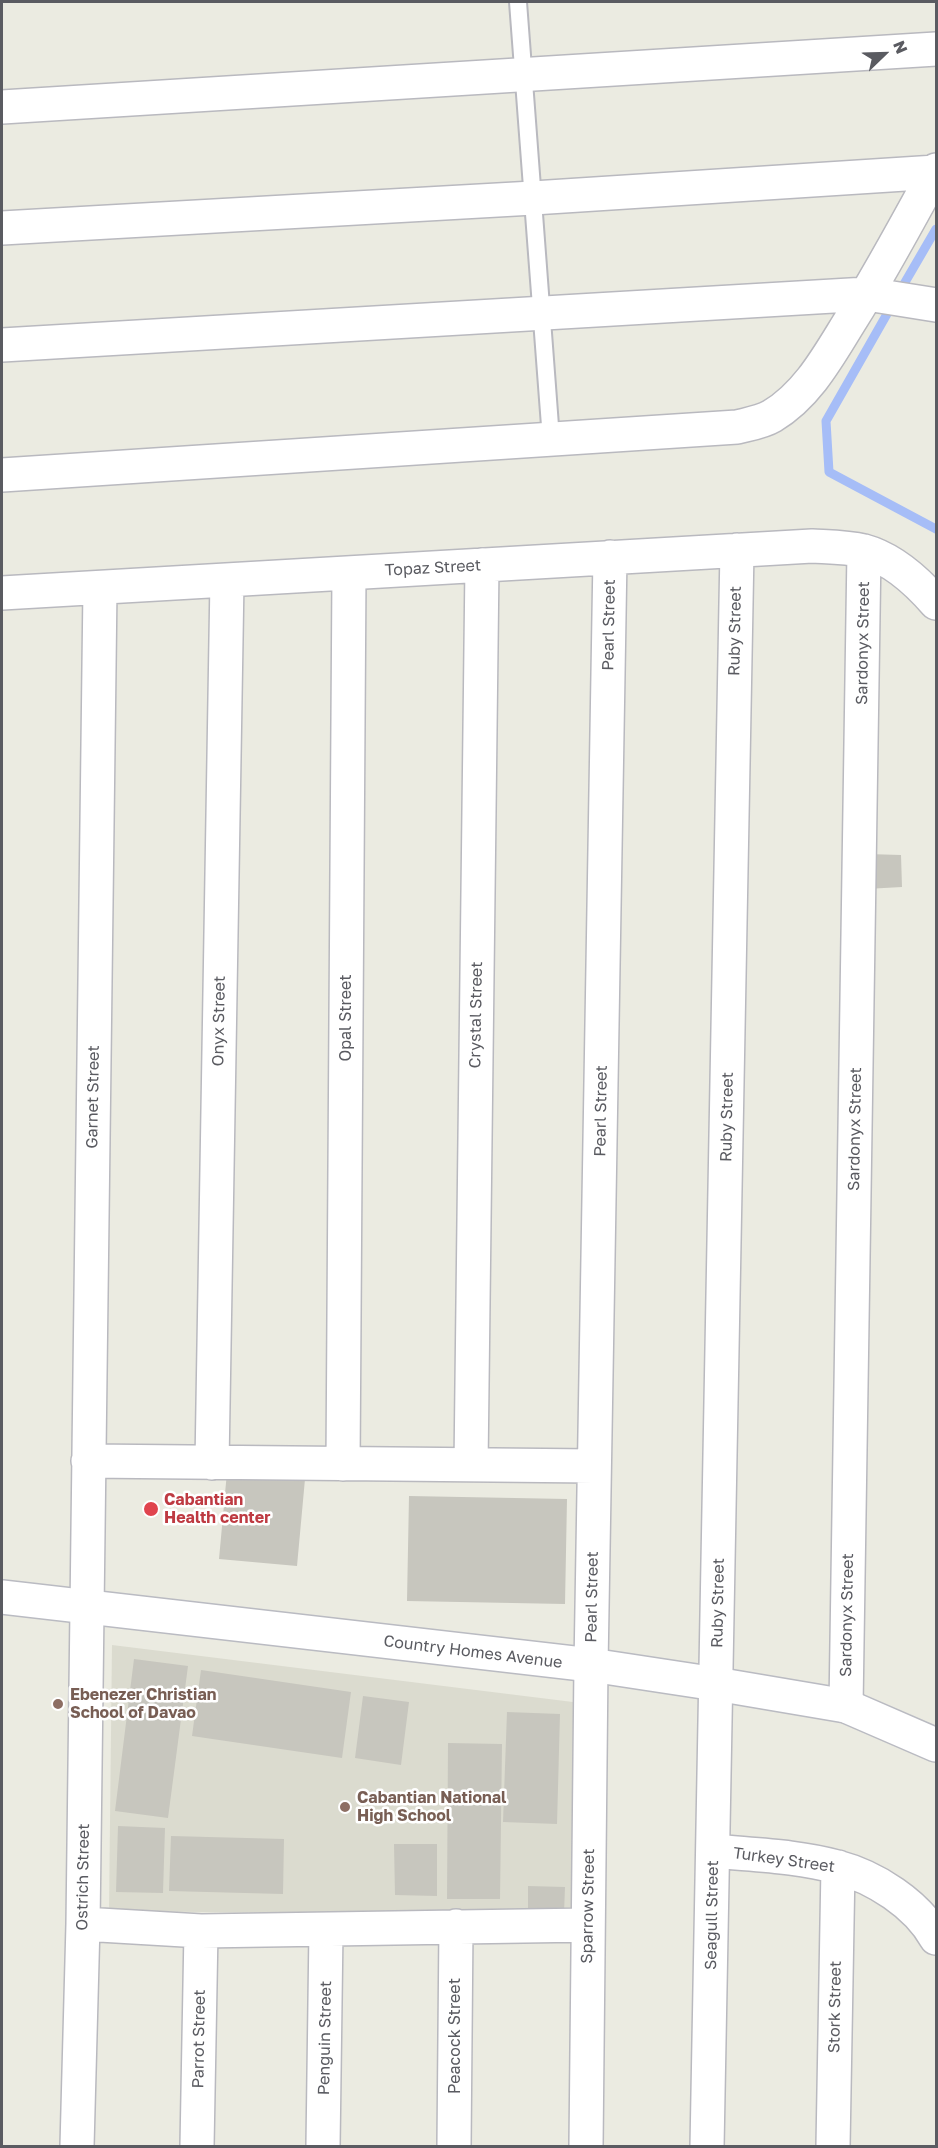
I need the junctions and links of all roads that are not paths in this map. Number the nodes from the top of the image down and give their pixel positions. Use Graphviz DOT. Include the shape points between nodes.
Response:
graph roads {
  1 [pos="518,2"];
  2 [pos="936,49"];
  3 [pos="524,75"];
  4 [pos="2,107"];
  5 [pos="936,171"];
  6 [pos="533,198"];
  7 [pos="2,228"];
  8 [pos="867,294"];
  9 [pos="936,305"];
  10 [pos="542,313"];
  11 [pos="2,345"];
  12 [pos="551,439"];
  13 [pos="2,475"];
  14 [pos="737,550"];
  15 [pos="864,551"];
  16 [pos="610,557"];
  17 [pos="482,565"];
  18 [pos="349,573"];
  19 [pos="226,580"];
  20 [pos="100,588"];
  21 [pos="2,593"];
  22 [pos="936,603"];
  23 [pos="88,1461"];
  24 [pos="212,1463"];
  25 [pos="343,1464"];
  26 [pos="471,1465"];
  27 [pos="594,1466"];
  28 [pos="2,1597"];
  29 [pos="86,1607"];
  30 [pos="591,1665"];
  31 [pos="716,1684"];
  32 [pos="846,1706"];
  33 [pos="936,1745"];
  34 [pos="713,1851"];
  35 [pos="838,1867"];
  36 [pos="83,1924"];
  37 [pos="588,1925"];
  38 [pos="456,1926"];
  39 [pos="326,1930"];
  40 [pos="201,1931"];
  41 [pos="936,1938"];
  42 [pos="77,2146"];
  43 [pos="197,2146"];
  44 [pos="323,2146"];
  45 [pos="454,2146"];
  46 [pos="586,2146"];
  47 [pos="707,2146"];
  48 [pos="833,2146"];
  1 -- 3 [label="lane"];
  2 -- 3 [label="street"];
  3 -- 4 [label="street"];
  3 -- 6 [label="lane"];
  5 -- 6 [label="street"];
  5 -- 8 [label="street"];
  6 -- 7 [label="street"];
  6 -- 10 [label="lane"];
  8 -- 9 [label="street"];
  8 -- 10 [label="street"];
  8 -- 12 [label="street" via="805,389 771,417 737,427"];
  10 -- 11 [label="street"];
  10 -- 12 [label="lane"];
  12 -- 13 [label="street"];
  14 -- 15 [label="street, Topaz Street" via="812,546"];
  14 -- 16 [label="street, Topaz Street"];
  14 -- 31 [label="street, Ruby Street"];
  15 -- 22 [label="street, Topaz Street" via="894,564"];
  15 -- 32 [label="street, Sardonyx Street"];
  16 -- 17 [label="street, Topaz Street"];
  16 -- 27 [label="street, Pearl Street"];
  17 -- 18 [label="street, Topaz Street"];
  17 -- 26 [label="street, Crystal Street"];
  18 -- 19 [label="street, Topaz Street"];
  18 -- 25 [label="street, Opal Street"];
  19 -- 20 [label="street, Topaz Street"];
  19 -- 24 [label="street, Onyx Street"];
  20 -- 21 [label="street, Topaz Street"];
  20 -- 23 [label="street, Garnet Street"];
  23 -- 24 [label="street"];
  23 -- 29 [label="street, Garnet Street"];
  24 -- 25 [label="street"];
  25 -- 26 [label="street"];
  26 -- 27 [label="street"];
  27 -- 30 [label="street, Pearl Street"];
  28 -- 29 [label="street, Country Homes Avenue"];
  29 -- 30 [label="street, Country Homes Avenue"];
  29 -- 36 [label="street, Ostrich Street"];
  30 -- 31 [label="street, Country Homes Avenue"];
  30 -- 37 [label="street, Sparrow Street"];
  31 -- 32 [label="street, Country Homes Avenue"];
  31 -- 34 [label="street, Seagull Street"];
  32 -- 33 [label="street, Country Homes Avenue"];
  34 -- 35 [label="street, Turkey Street"];
  34 -- 47 [label="street, Seagull Street"];
  35 -- 41 [label="street, Turkey Street" via="870,1879 906,1903"];
  35 -- 48 [label="street, Stork Street"];
  36 -- 40 [label="street"];
  36 -- 42 [label="street, Ostrich Street"];
  37 -- 38 [label="street"];
  37 -- 46 [label="street, Sparrow Street"];
  38 -- 39 [label="street"];
  38 -- 45 [label="street, Peacock Street"];
  39 -- 40 [label="street"];
  39 -- 44 [label="street, Penguin Street"];
  40 -- 43 [label="street, Parrot Street"];
}
